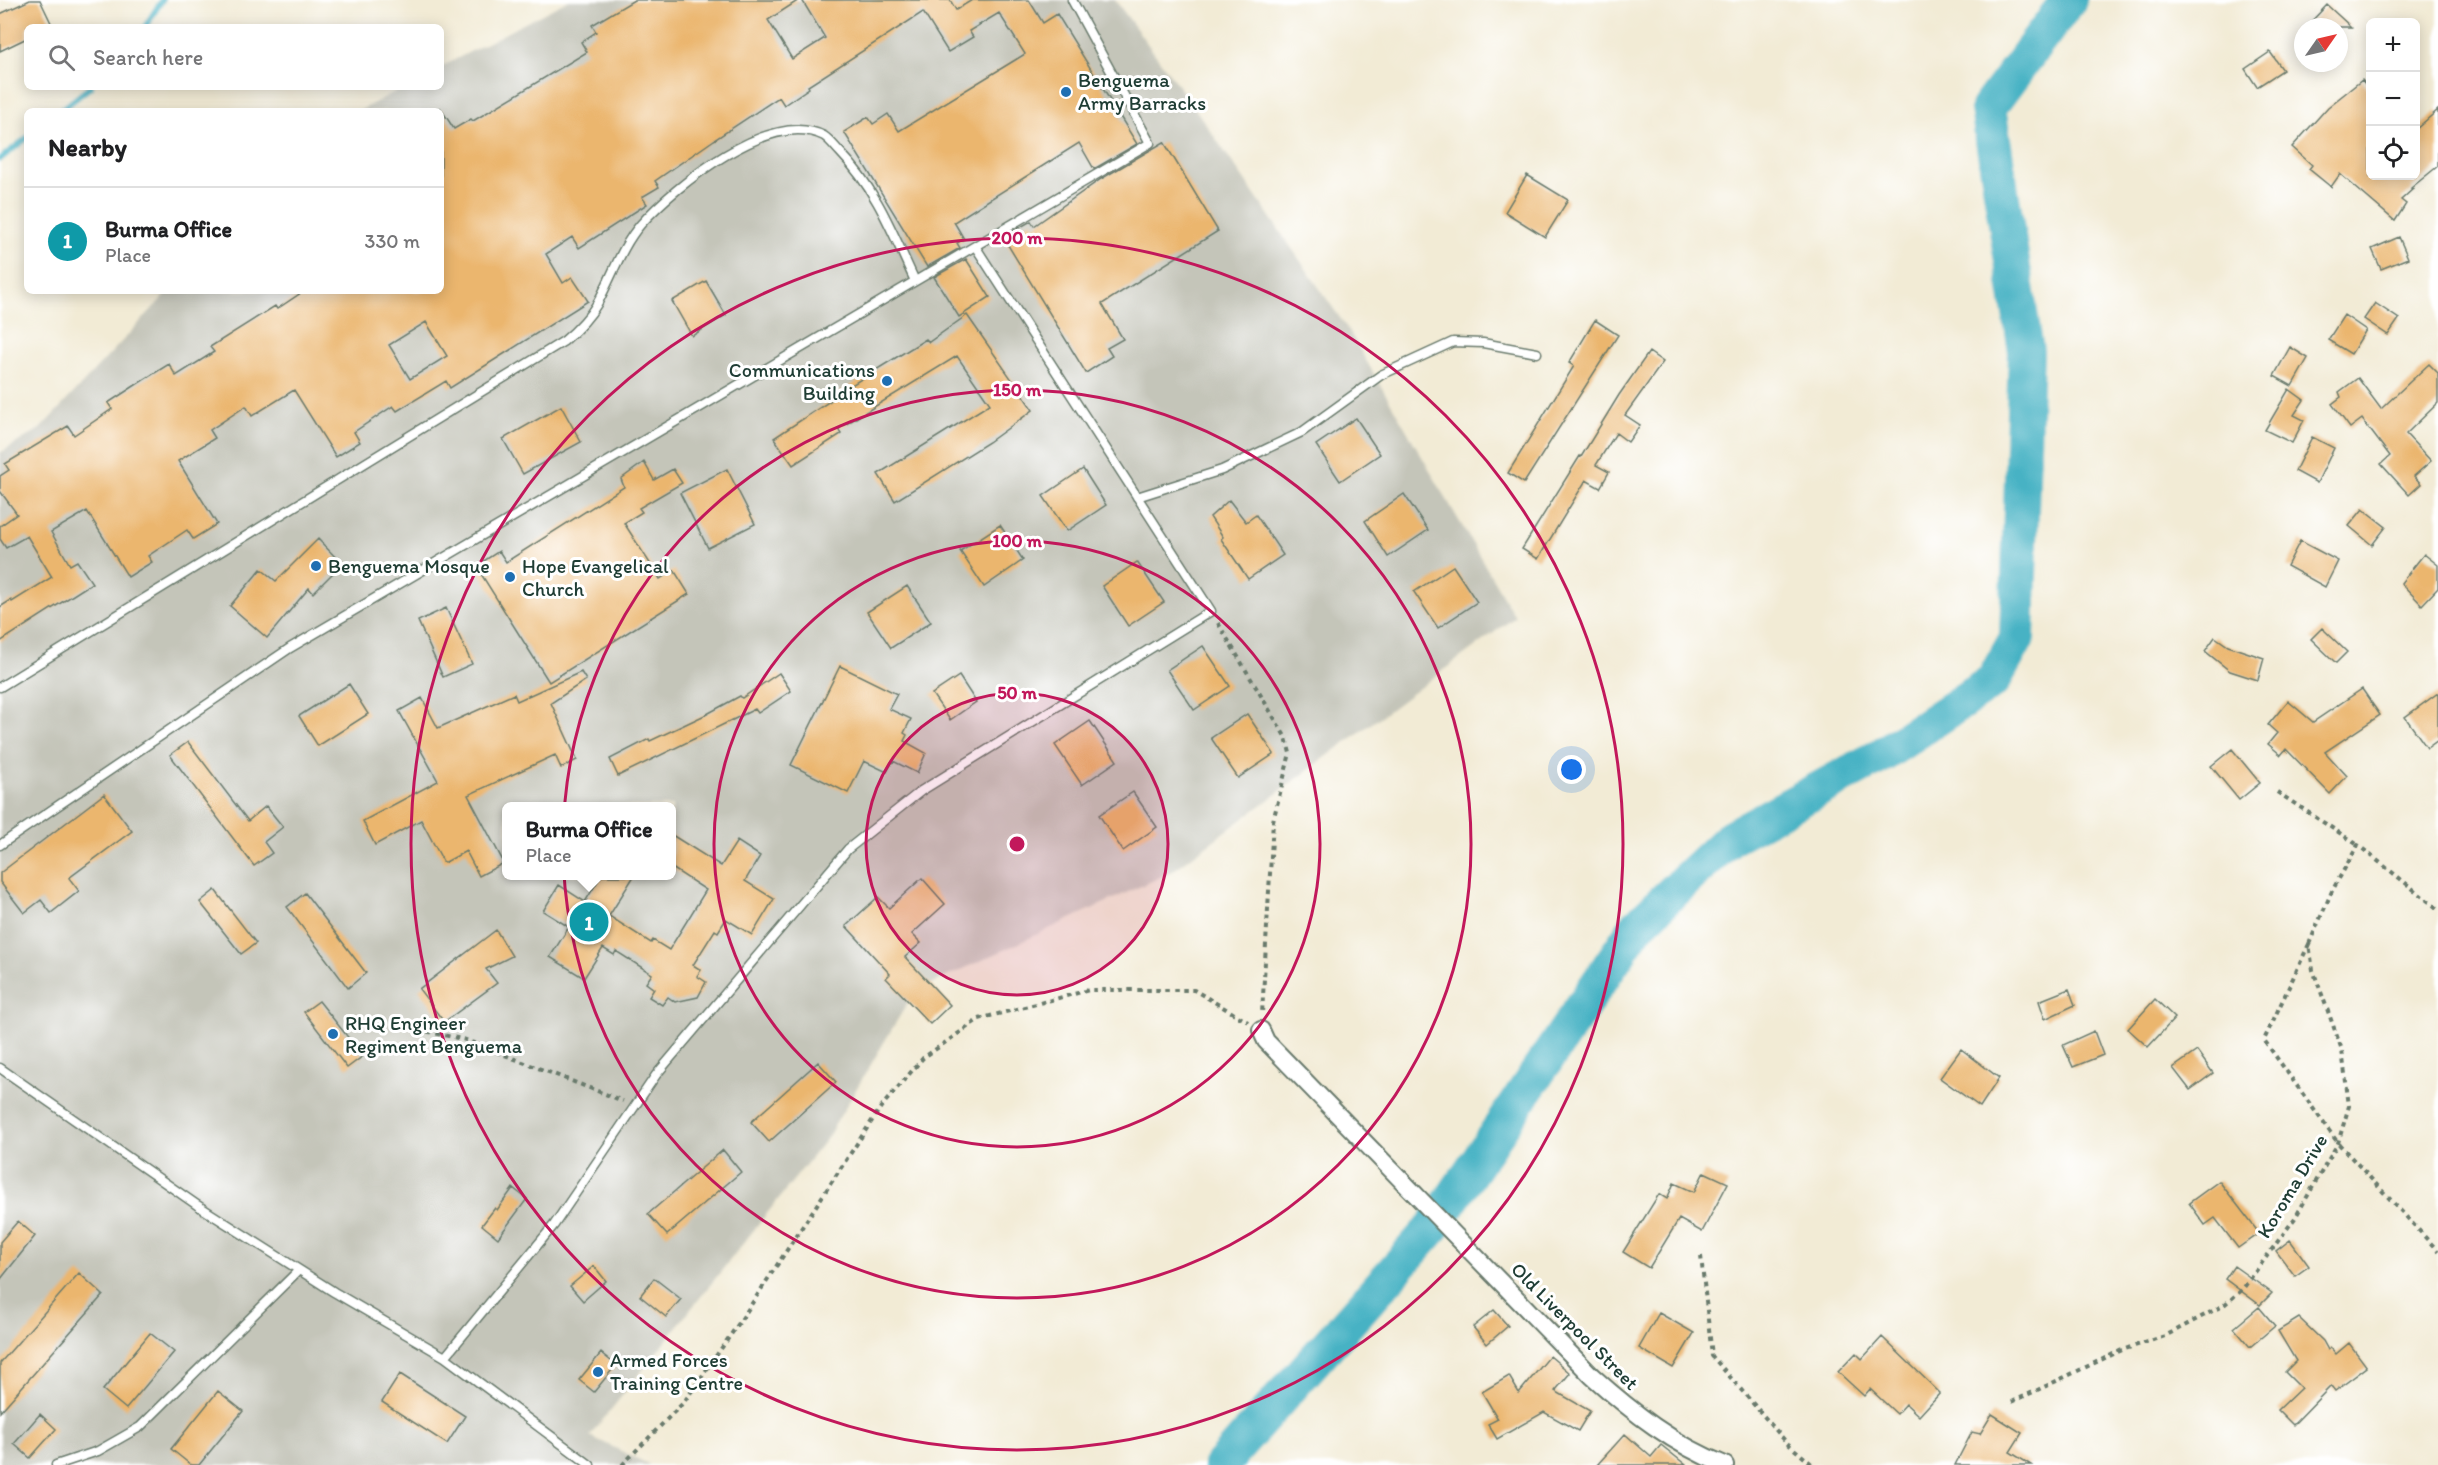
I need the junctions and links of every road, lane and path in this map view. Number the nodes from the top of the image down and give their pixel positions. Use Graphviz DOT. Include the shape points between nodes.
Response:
graph roads {
  1 [pos="1072,0"];
  2 [pos="975,246"];
  3 [pos="915,281"];
  4 [pos="1537,353"];
  5 [pos="1137,497"];
  6 [pos="1211,611"];
  7 [pos="0,687"];
  8 [pos="2277,792"];
  9 [pos="0,845"];
  10 [pos="2358,845"];
  11 [pos="2438,909"];
  12 [pos="2309,944"];
  13 [pos="366,1018"];
  14 [pos="1261,1030"];
  15 [pos="0,1068"];
  16 [pos="635,1106"];
  17 [pos="2338,1143"];
  18 [pos="2438,1251"];
  19 [pos="1701,1257"];
  20 [pos="299,1270"];
  21 [pos="445,1357"];
  22 [pos="2012,1402"];
  23 [pos="56,1465"];
  24 [pos="590,1465"];
  25 [pos="622,1465"];
  26 [pos="1725,1465"];
  27 [pos="1813,1465"];
  1 -- 2 [label="lane" via="1150,143"];
  2 -- 3 [label="lane"];
  2 -- 5 [label="lane"];
  3 -- 7 [label="lane" via="879,201 825,137 804,129 773,134 730,152 677,190 640,225 597,305 564,341"];
  3 -- 9 [label="lane" via="290,648"];
  4 -- 5 [label="lane" via="1453,342 1381,375 1292,437 1222,470"];
  5 -- 6 [label="lane"];
  6 -- 14 [label="path" via="1286,738 1290,753 1273,820"];
  6 -- 16 [label="lane" via="921,790 848,849 656,1075"];
  8 -- 10 [label="path"];
  10 -- 11 [label="path"];
  10 -- 12 [label="path"];
  12 -- 17 [label="path, Koroma Drive" via="2313,970 2342,1050 2349,1106"];
  12 -- 17 [label="path" via="2264,1040"];
  13 -- 16 [label="path" via="466,1040"];
  14 -- 25 [label="path" via="1194,990 1089,990 979,1019 923,1058 881,1107 684,1402"];
  14 -- 26 [label="street, Old Liverpool Street" via="1266,1041 1592,1376 1627,1408 1701,1456"];
  15 -- 20 [label="lane" via="196,1205"];
  16 -- 21 [label="lane" via="554,1225"];
  17 -- 18 [label="path"];
  17 -- 22 [label="path, Koroma Drive" via="2295,1218 2242,1290 2224,1305 2165,1336 2122,1350"];
  19 -- 27 [label="path" via="1712,1356 1786,1443"];
  20 -- 21 [label="lane"];
  20 -- 23 [label="lane" via="140,1427 98,1452"];
  21 -- 24 [label="lane"];
}
